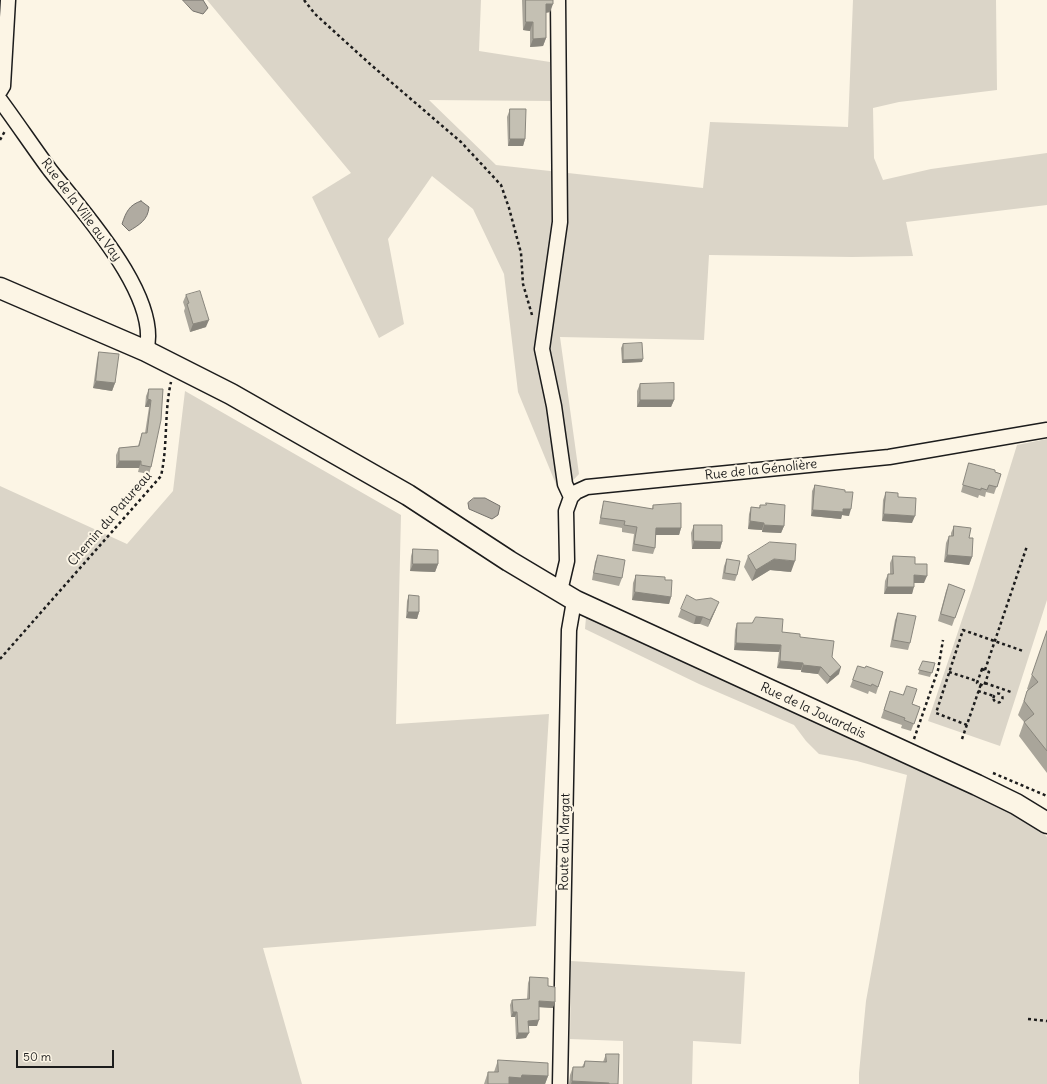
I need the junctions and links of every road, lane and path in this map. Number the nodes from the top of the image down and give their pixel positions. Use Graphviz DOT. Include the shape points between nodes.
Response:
graph roads {
  1 [pos="8,0"];
  2 [pos="304,0"];
  3 [pos="558,0"];
  4 [pos="0,91"];
  5 [pos="0,100"];
  6 [pos="5,131"];
  7 [pos="0,140"];
  8 [pos="0,288"];
  9 [pos="534,321"];
  10 [pos="146,351"];
  11 [pos="175,365"];
  12 [pos="1047,430"];
  13 [pos="571,498"];
  14 [pos="1027,546"];
  15 [pos="560,591"];
  16 [pos="576,601"];
  17 [pos="943,640"];
  18 [pos="995,641"];
  19 [pos="1023,651"];
  20 [pos="0,659"];
  21 [pos="985,670"];
  22 [pos="950,672"];
  23 [pos="977,681"];
  24 [pos="985,683"];
  25 [pos="981,684"];
  26 [pos="978,691"];
  27 [pos="1011,692"];
  28 [pos="994,696"];
  29 [pos="967,725"];
  30 [pos="962,739"];
  31 [pos="909,755"];
  32 [pos="989,772"];
  33 [pos="1047,796"];
  34 [pos="1047,823"];
  35 [pos="1028,1019"];
  36 [pos="1047,1022"];
  37 [pos="560,1084"];
  1 -- 4 [label="street" via="4,86"];
  2 -- 9 [label="path" via="315,14 370,64 461,142 501,185 521,253 524,284"];
  3 -- 13 [label="street" via="560,222 542,350 554,406 565,484"];
  5 -- 10 [label="street, Rue de la Ville au Vay" via="50,170 92,221 127,273 145,313 148,330"];
  6 -- 7 [label="path"];
  8 -- 10 [label="main road, Rue de la Jouardais"];
  10 -- 11 [label="main road, Rue de la Jouardais"];
  11 -- 15 [label="main road, Rue de la Jouardais" via="304,434 408,495"];
  11 -- 20 [label="path, Chemin du Patureau" via="168,395 162,476"];
  12 -- 13 [label="street, Rue de la Génolière" via="889,457 587,487 576,492"];
  13 -- 15 [label="street" via="566,511 567,561"];
  14 -- 18 [label="path"];
  15 -- 16 [label="main road, Rue de la Jouardais"];
  16 -- 31 [label="main road, Rue de la Jouardais"];
  16 -- 37 [label="street, Route du Margat" via="569,630"];
  17 -- 31 [label="path" via="938,670"];
  18 -- 19 [label="path"];
  18 -- 21 [label="path"];
  18 -- 22 [label="path" via="963,630"];
  21 -- 23 [label="path" via="982,669"];
  21 -- 24 [label="path" via="989,672"];
  22 -- 23 [label="path"];
  22 -- 29 [label="path" via="936,714"];
  23 -- 25 [label="path"];
  24 -- 25 [label="path" via="984,686"];
  24 -- 27 [label="path"];
  25 -- 26 [label="path"];
  26 -- 28 [label="path"];
  26 -- 29 [label="path"];
  29 -- 30 [label="path"];
  31 -- 34 [label="main road, Rue de la Jouardais" via="1003,798"];
  32 -- 33 [label="path"];
  35 -- 36 [label="path"];
}
